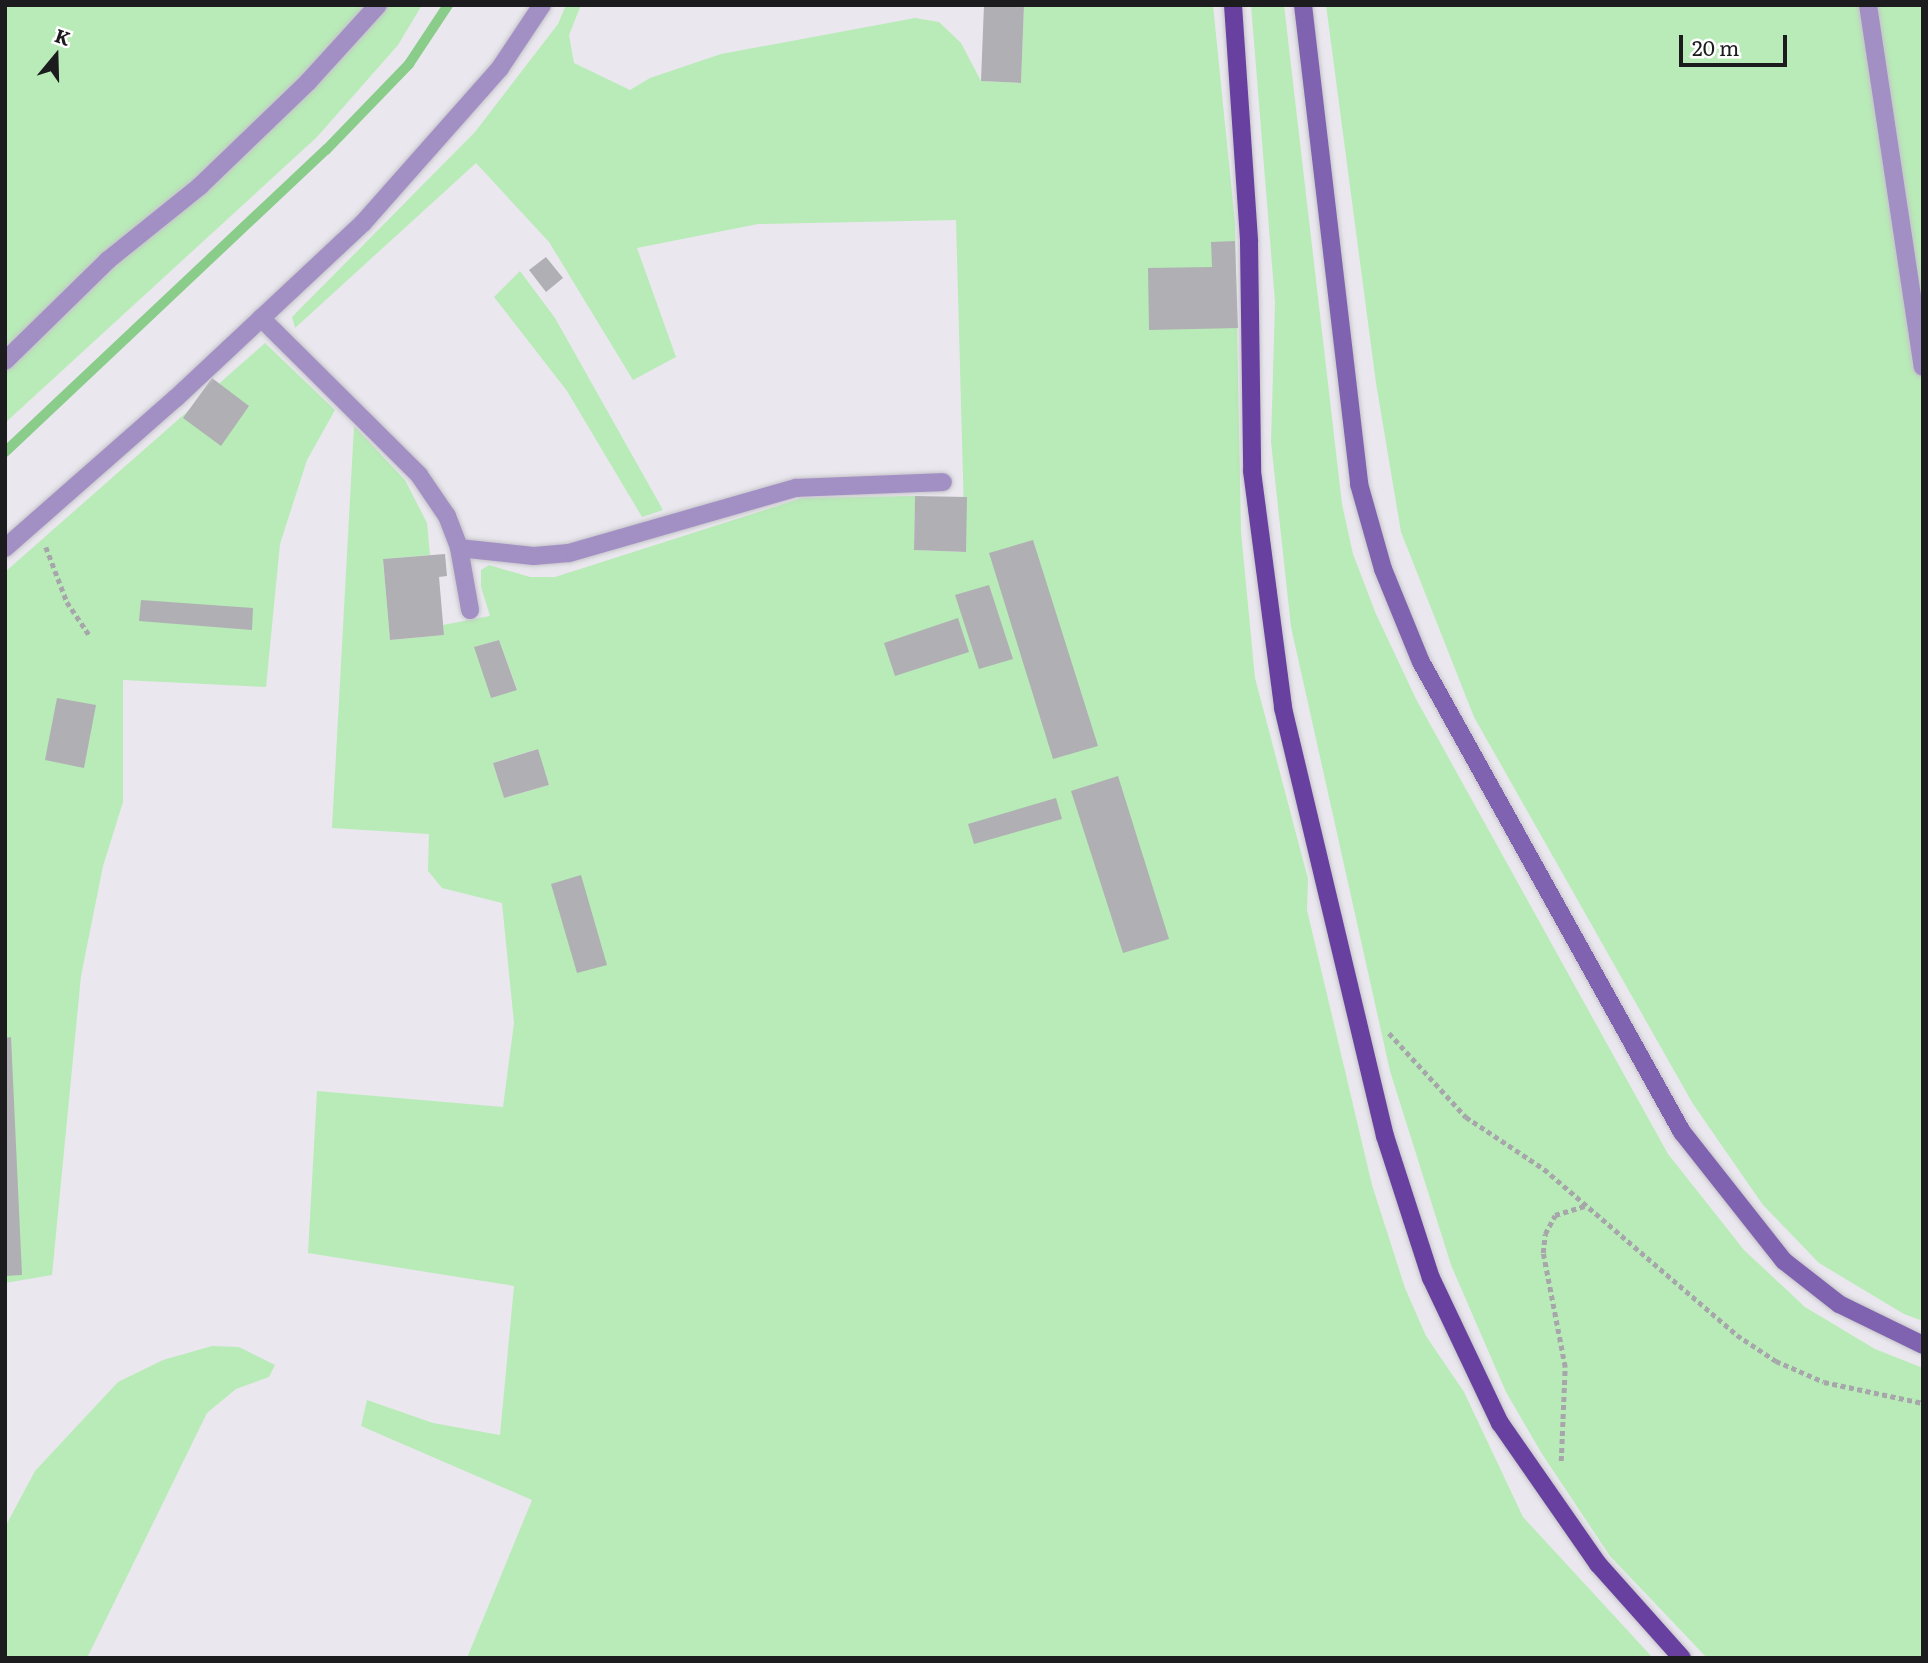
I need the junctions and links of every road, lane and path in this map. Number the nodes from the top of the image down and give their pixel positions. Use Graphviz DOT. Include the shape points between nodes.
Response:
graph roads {
  1 [pos="378,5"];
  2 [pos="542,5"];
  3 [pos="1233,5"];
  4 [pos="1303,5"];
  5 [pos="1868,5"];
  6 [pos="261,318"];
  7 [pos="5,361"];
  8 [pos="1923,367"];
  9 [pos="943,482"];
  10 [pos="38,519"];
  11 [pos="5,548"];
  12 [pos="458,548"];
  13 [pos="470,610"];
  14 [pos="90,636"];
  15 [pos="1352,995"];
  16 [pos="1588,1205"];
  17 [pos="1923,1345"];
  18 [pos="1923,1403"];
  19 [pos="1556,1504"];
  20 [pos="1682,1658"];
  1 -- 7 [label="street" via="308,82 200,186 108,260"];
  2 -- 6 [label="street" via="500,68 447,130 363,223"];
  3 -- 15 [label="main road" via="1249,242 1254,484 1283,708"];
  4 -- 17 [label="street" via="1359,484 1383,569 1421,662 1682,1132 1784,1261 1839,1304"];
  5 -- 8 [label="street"];
  6 -- 10 [label="street"];
  6 -- 12 [label="street" via="419,475 447,516"];
  9 -- 12 [label="street" via="796,488 569,553 534,556"];
  10 -- 11 [label="street"];
  10 -- 14 [label="path" via="57,581"];
  12 -- 13 [label="street"];
  15 -- 16 [label="path" via="1466,1117"];
  15 -- 19 [label="main road" via="1385,1136 1431,1278 1500,1423"];
  16 -- 18 [label="path" via="1737,1335 1776,1361 1824,1381"];
  16 -- 19 [label="path" via="1555,1214 1545,1234 1543,1253 1565,1367"];
  19 -- 20 [label="main road" via="1598,1564"];
}
